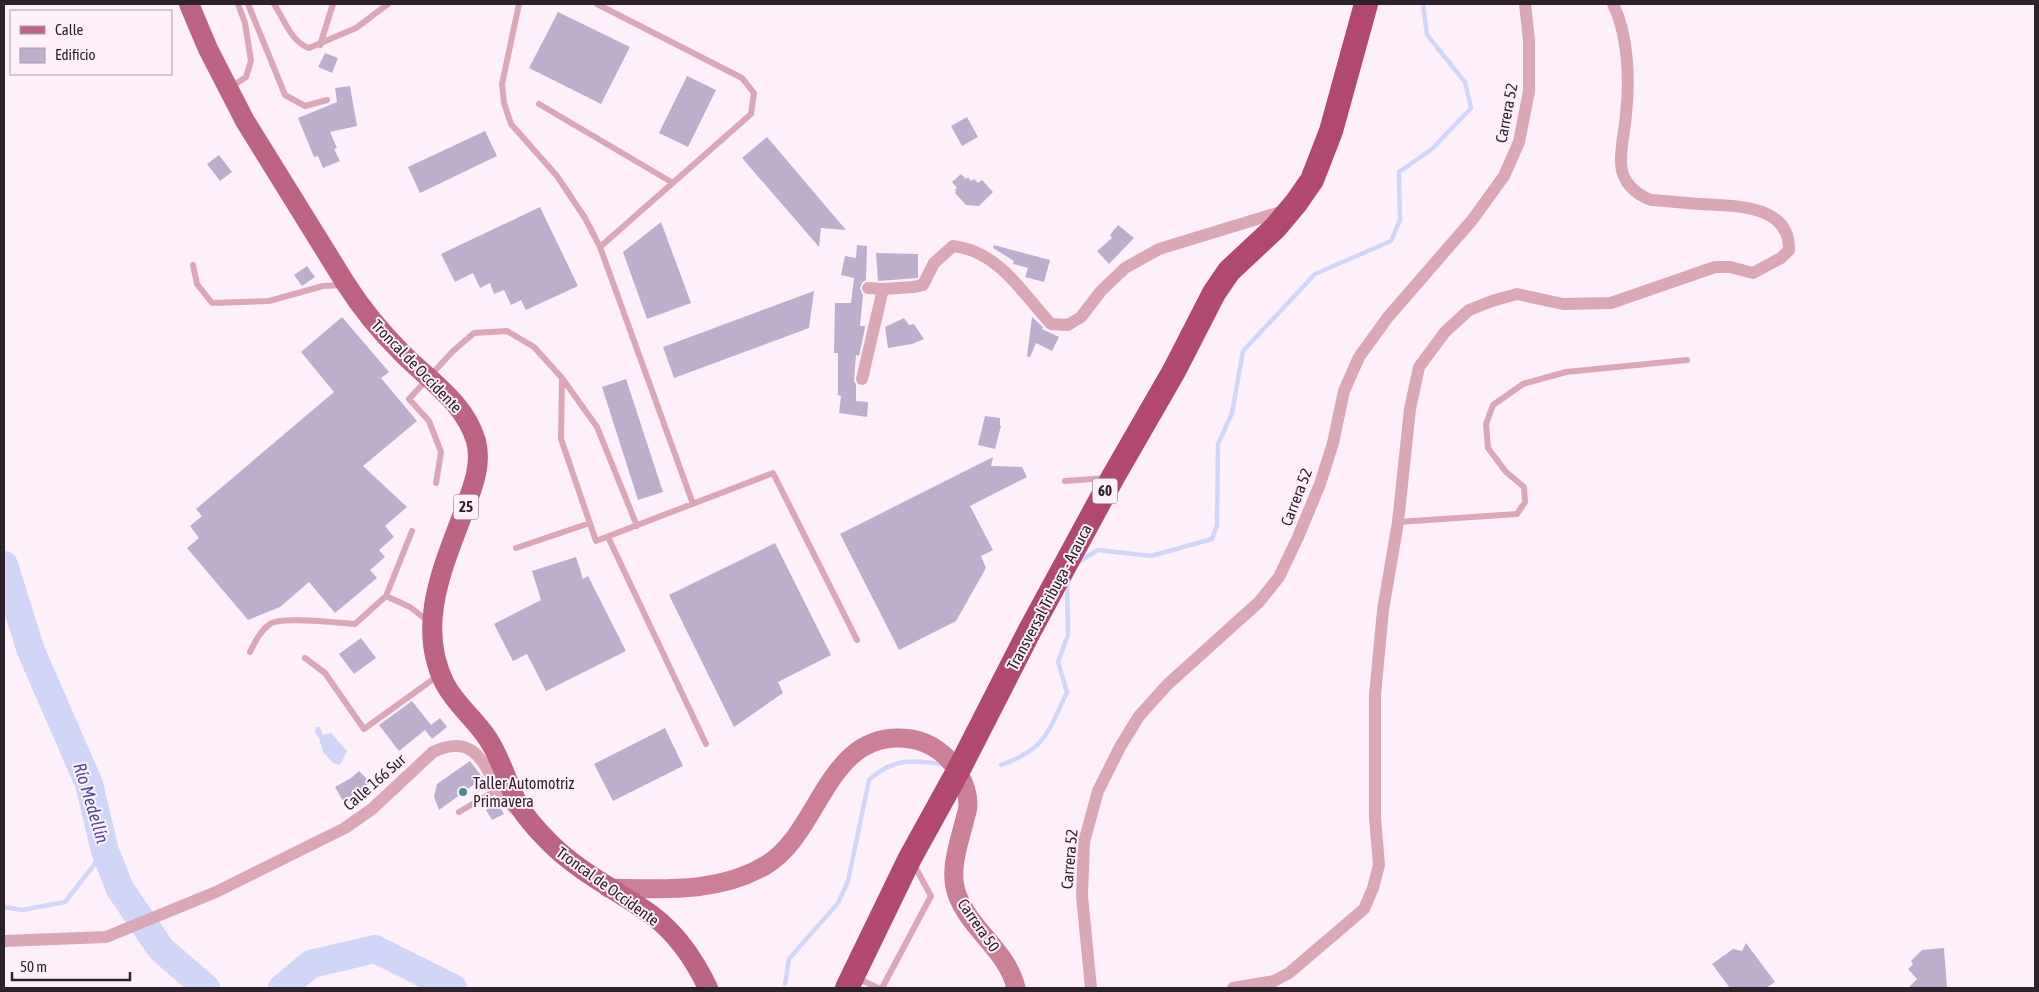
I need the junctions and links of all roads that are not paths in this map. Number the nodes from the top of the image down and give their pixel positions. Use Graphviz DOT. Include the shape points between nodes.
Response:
graph roads {
  1 [pos="189,4"];
  2 [pos="238,4"];
  3 [pos="248,4"];
  4 [pos="274,4"];
  5 [pos="332,4"];
  6 [pos="388,4"];
  7 [pos="519,4"];
  8 [pos="597,4"];
  9 [pos="1366,4"];
  10 [pos="1525,4"];
  11 [pos="1613,4"];
  12 [pos="320,45"];
  13 [pos="228,89"];
  14 [pos="327,100"];
  15 [pos="539,104"];
  16 [pos="673,182"];
  17 [pos="1289,209"];
  18 [pos="600,247"];
  19 [pos="193,265"];
  20 [pos="346,284"];
  21 [pos="868,288"];
  22 [pos="883,289"];
  23 [pos="1687,360"];
  24 [pos="428,377"];
  25 [pos="562,378"];
  26 [pos="862,379"];
  27 [pos="1113,477"];
  28 [pos="1065,481"];
  29 [pos="436,483"];
  30 [pos="693,504"];
  31 [pos="1398,522"];
  32 [pos="590,523"];
  33 [pos="637,526"];
  34 [pos="412,531"];
  35 [pos="608,537"];
  36 [pos="516,548"];
  37 [pos="386,596"];
  38 [pos="431,624"];
  39 [pos="856,640"];
  40 [pos="250,652"];
  41 [pos="305,658"];
  42 [pos="440,674"];
  43 [pos="706,744"];
  44 [pos="958,771"];
  45 [pos="498,789"];
  46 [pos="458,812"];
  47 [pos="529,820"];
  48 [pos="910,858"];
  49 [pos="608,888"];
  50 [pos="4,941"];
  51 [pos="850,982"];
  52 [pos="708,988"];
  53 [pos="880,988"];
  54 [pos="1016,988"];
  55 [pos="1091,988"];
  56 [pos="1233,988"];
  1 -- 13 [label="main road, Troncal de Occidente / 25"];
  2 -- 13 [label="lane" via="245,23 251,62 246,77"];
  3 -- 14 [label="lane" via="285,95 305,106"];
  4 -- 12 [label="lane" via="301,46"];
  5 -- 12 [label="lane"];
  6 -- 12 [label="lane" via="356,28"];
  7 -- 18 [label="lane" via="502,84 508,117 557,176"];
  8 -- 16 [label="lane" via="742,78 754,93 751,114"];
  9 -- 17 [label="highway, Transversal Tribuga - Arauca / 60" via="1331,131 1312,180"];
  10 -- 55 [label="street, Carrera 52" via="1529,91 1519,142 1504,176 1473,219 1388,317 1359,357 1344,391 1320,484 1279,576 1259,602 1168,684 1139,716 1098,791 1084,842 1082,888"];
  11 -- 31 [label="street" via="1626,48 1626,110 1621,164 1633,190 1651,200 1731,205 1760,211 1783,227 1789,238 1789,250 1781,258 1752,273 1715,267 1611,303 1563,304 1517,294 1469,310 1445,332 1418,367 1410,409"];
  13 -- 20 [label="main road, Troncal de Occidente / 25" via="266,157"];
  15 -- 16 [label="lane"];
  16 -- 18 [label="lane"];
  17 -- 22 [label="street" via="1158,249 1124,268 1081,318 1068,325 1051,324 996,263 968,248 953,246 945,252 934,263 923,285"];
  17 -- 27 [label="highway, Transversal Tribuga - Arauca / 60" via="1275,228 1229,271 1214,293"];
  18 -- 30 [label="lane"];
  19 -- 20 [label="lane" via="197,284 212,303 269,301 323,286"];
  20 -- 24 [label="main road, Troncal de Occidente / 25" via="388,338"];
  21 -- 22 [label="street"];
  22 -- 26 [label="street"];
  23 -- 31 [label="lane" via="1566,372 1523,384 1493,405 1486,424 1488,448 1506,472 1524,487 1525,502 1517,514"];
  24 -- 25 [label="lane" via="474,333 507,331 534,347"];
  24 -- 29 [label="lane" via="409,399 429,421 441,452"];
  24 -- 38 [label="main road, Troncal de Occidente / 25" via="466,417 479,453 470,495 438,584"];
  25 -- 32 [label="lane" via="560,440"];
  25 -- 33 [label="lane" via="598,427"];
  27 -- 28 [label="lane"];
  27 -- 44 [label="highway, Transversal Tribuga - Arauca / 60"];
  30 -- 33 [label="lane"];
  30 -- 39 [label="lane" via="773,473"];
  31 -- 56 [label="street" via="1383,610 1375,694 1374,818 1378,865 1373,888 1364,909 1289,973 1274,981"];
  32 -- 35 [label="lane" via="596,541"];
  32 -- 36 [label="lane"];
  33 -- 35 [label="lane"];
  34 -- 37 [label="lane"];
  35 -- 43 [label="lane"];
  37 -- 38 [label="lane"];
  37 -- 40 [label="lane" via="355,624 290,620 272,623 260,634"];
  38 -- 42 [label="main road, Troncal de Occidente / 25"];
  41 -- 42 [label="lane" via="325,673 364,729"];
  42 -- 47 [label="main road, Troncal de Occidente / 25" via="454,698 488,738"];
  44 -- 48 [label="highway, Transversal Tribuga - Arauca / 60"];
  44 -- 49 [label="main road" via="943,754 924,743 902,738 882,739 865,745 848,757 788,845 769,864 753,873 714,885 676,889"];
  44 -- 54 [label="main road, Carrera 50" via="966,789 968,806 956,852 954,876 958,897 1013,974"];
  45 -- 46 [label="lane"];
  45 -- 47 [label="street, Calle 166 Sur" via="508,803"];
  45 -- 50 [label="street, Calle 166 Sur" via="471,749 457,744 445,747 433,752 372,809 345,828 187,904 106,937"];
  47 -- 49 [label="main road, Troncal de Occidente / 25" via="551,844"];
  48 -- 51 [label="highway, Transversal Tribuga - Arauca / 60"];
  48 -- 53 [label="lane" via="931,896"];
  49 -- 52 [label="main road, Troncal de Occidente / 25" via="654,916 691,958"];
  51 -- 53 [label="lane"];
}
